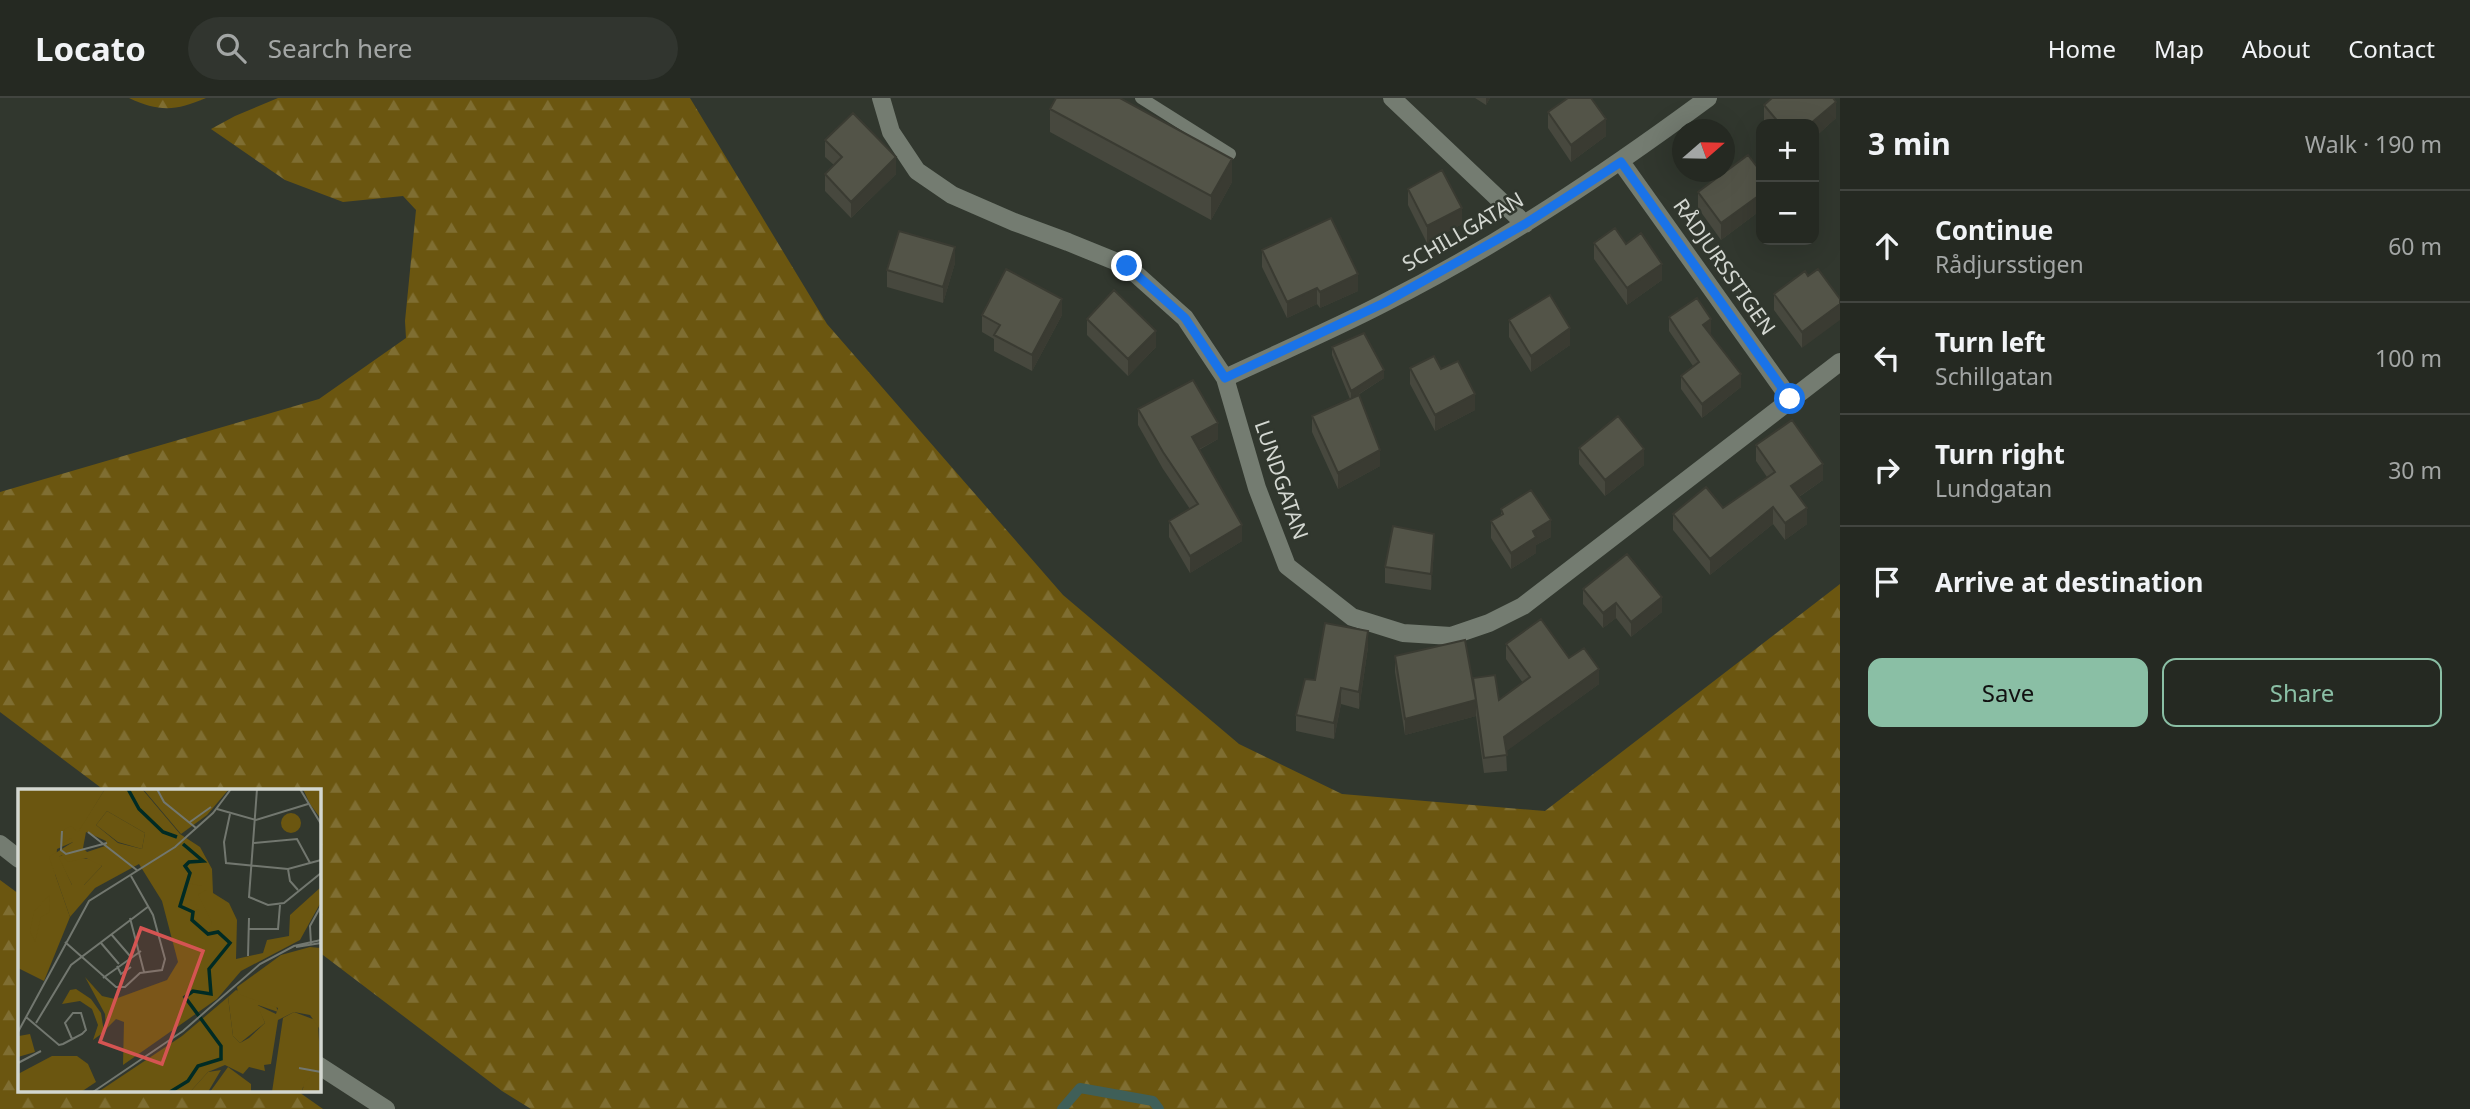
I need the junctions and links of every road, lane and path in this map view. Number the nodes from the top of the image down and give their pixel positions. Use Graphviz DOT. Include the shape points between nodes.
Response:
graph roads {
  1 [pos="881,98"];
  2 [pos="1141,98"];
  3 [pos="1392,98"];
  4 [pos="1708,98"];
  5 [pos="1230,154"];
  6 [pos="1621,162"];
  7 [pos="1525,224"];
  8 [pos="1840,362"];
  9 [pos="1225,378"];
  10 [pos="1790,399"];
  11 [pos="0,845"];
  12 [pos="18,858"];
  13 [pos="320,1066"];
  14 [pos="386,1109"];
  1 -- 9 [label="street, LUNDGATAN" via="891,132 917,171 952,195 1127,266 1185,318"];
  2 -- 5 [label="lane"];
  3 -- 7 [label="street"];
  4 -- 6 [label="street, SCHILLGATAN"];
  6 -- 7 [label="street, SCHILLGATAN"];
  6 -- 10 [label="street, RÅDJURSSTIGEN"];
  7 -- 9 [label="street, SCHILLGATAN" via="1384,303"];
  8 -- 10 [label="street, LUNDGATAN"];
  9 -- 10 [label="street, LUNDGATAN" via="1257,488 1287,566 1352,617 1403,633 1451,636 1489,624 1523,606"];
  11 -- 12 [label="street"];
  13 -- 14 [label="street"];
}
